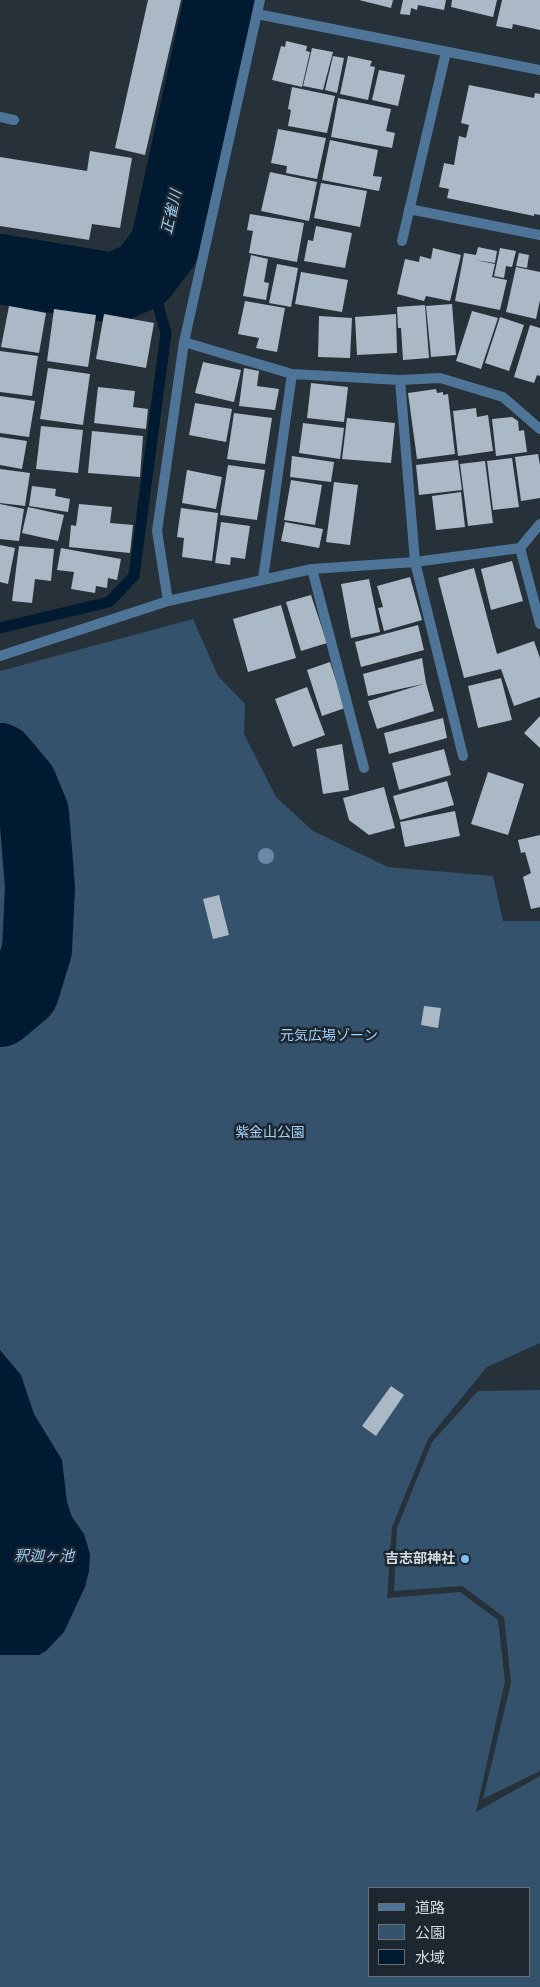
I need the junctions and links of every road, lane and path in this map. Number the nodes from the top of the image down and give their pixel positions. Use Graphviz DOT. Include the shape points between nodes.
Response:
graph roads {
  1 [pos="260,0"];
  2 [pos="257,14"];
  3 [pos="446,52"];
  4 [pos="540,70"];
  5 [pos="0,117"];
  6 [pos="14,120"];
  7 [pos="409,209"];
  8 [pos="540,235"];
  9 [pos="402,241"];
  10 [pos="184,342"];
  11 [pos="292,374"];
  12 [pos="400,380"];
  13 [pos="540,430"];
  14 [pos="540,524"];
  15 [pos="520,548"];
  16 [pos="415,562"];
  17 [pos="312,569"];
  18 [pos="264,579"];
  19 [pos="168,601"];
  20 [pos="540,624"];
  21 [pos="0,656"];
  22 [pos="464,756"];
  23 [pos="364,768"];
  1 -- 2 [label="street"];
  2 -- 3 [label="street"];
  2 -- 10 [label="street"];
  3 -- 4 [label="street"];
  3 -- 7 [label="street"];
  5 -- 6 [label="street"];
  7 -- 8 [label="street"];
  7 -- 9 [label="street"];
  10 -- 11 [label="street"];
  10 -- 19 [label="street" via="158,531"];
  11 -- 12 [label="street"];
  11 -- 18 [label="street"];
  12 -- 13 [label="street" via="440,378 503,397"];
  12 -- 16 [label="street"];
  14 -- 15 [label="street"];
  15 -- 16 [label="street"];
  15 -- 20 [label="street"];
  16 -- 17 [label="street"];
  16 -- 22 [label="street"];
  17 -- 18 [label="street"];
  17 -- 23 [label="street"];
  18 -- 19 [label="street"];
  19 -- 21 [label="street"];
}
